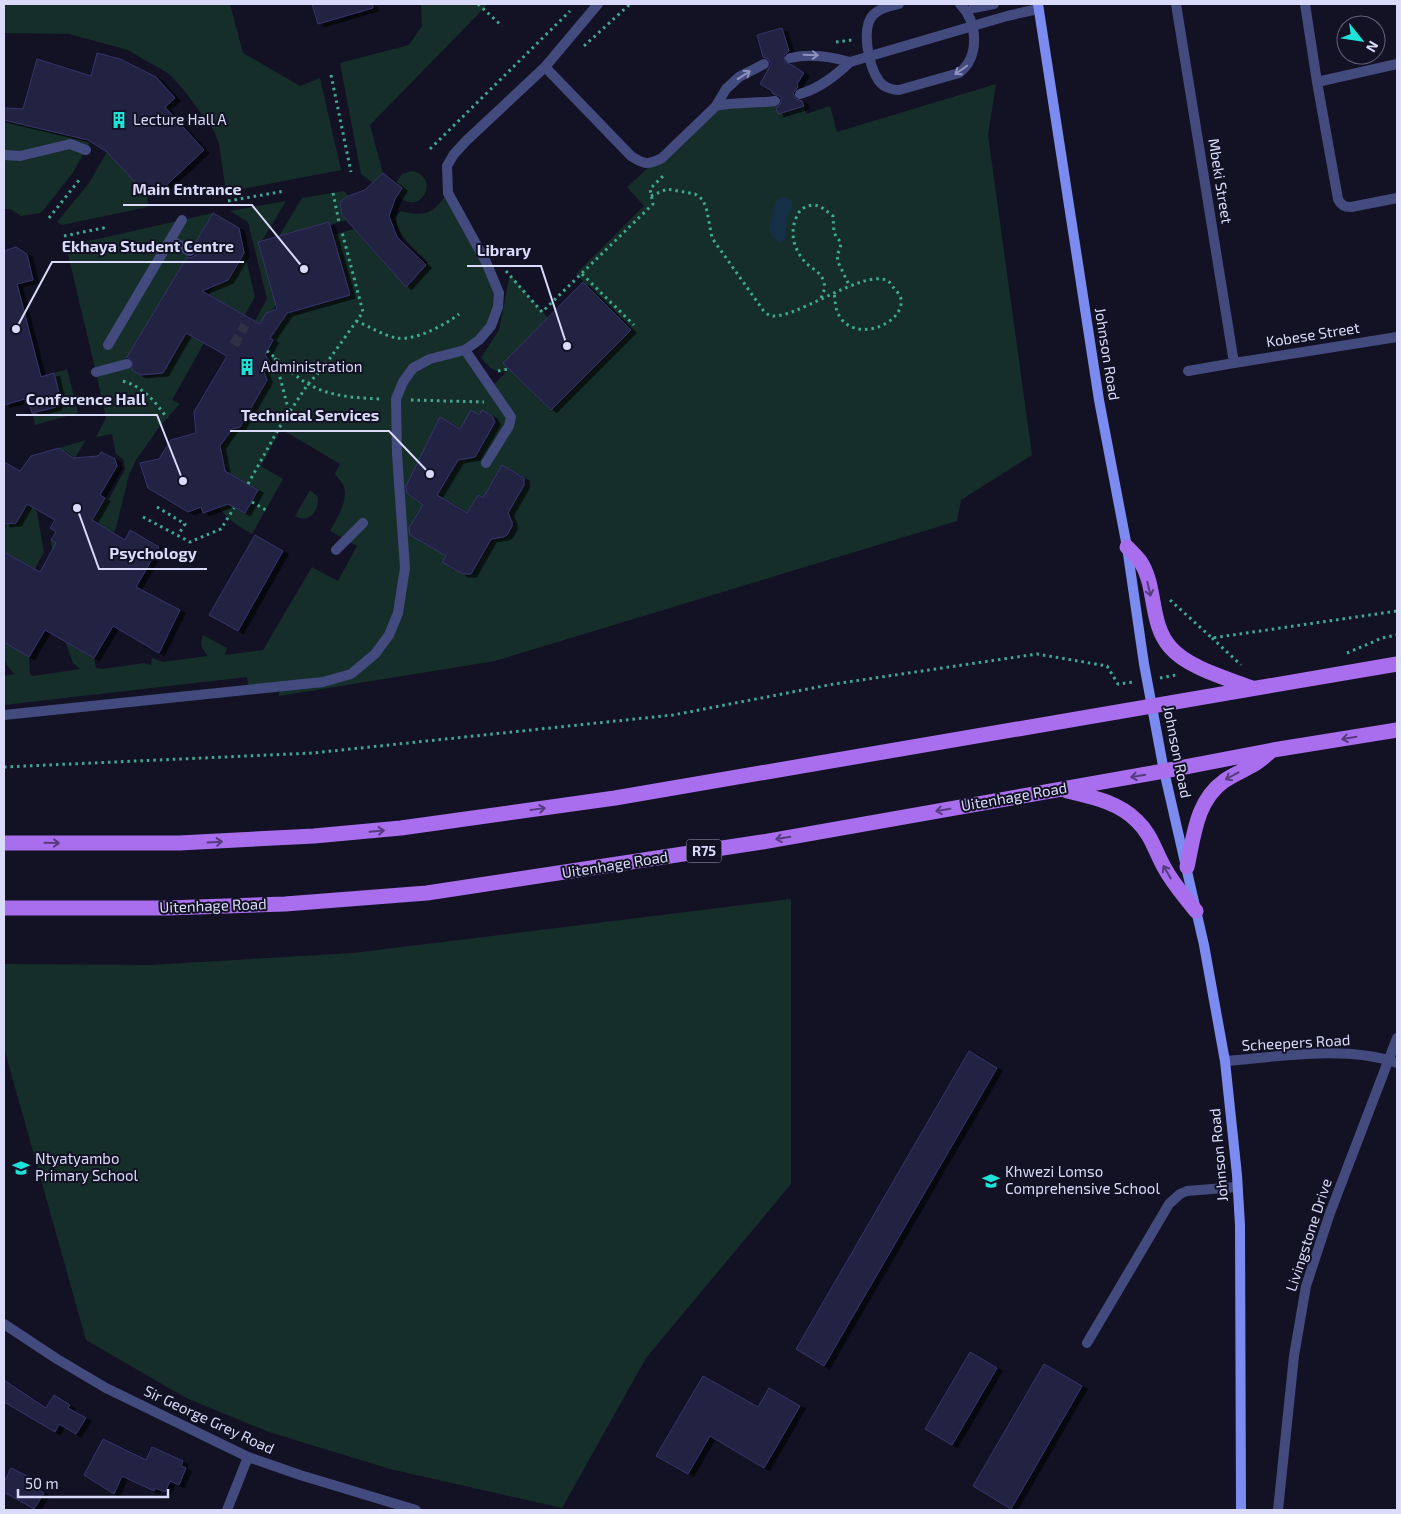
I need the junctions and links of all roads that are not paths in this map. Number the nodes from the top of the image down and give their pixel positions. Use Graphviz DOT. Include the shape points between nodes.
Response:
graph roads {
  1 [pos="598,4"];
  2 [pos="899,4"];
  3 [pos="960,4"];
  4 [pos="994,4"];
  5 [pos="1176,4"];
  6 [pos="1305,4"];
  7 [pos="1038,7"];
  8 [pos="973,8"];
  9 [pos="973,26"];
  10 [pos="870,56"];
  11 [pos="790,58"];
  12 [pos="850,62"];
  13 [pos="764,64"];
  14 [pos="1397,64"];
  15 [pos="544,67"];
  16 [pos="1317,82"];
  17 [pos="800,94"];
  18 [pos="775,101"];
  19 [pos="716,106"];
  20 [pos="86,150"];
  21 [pos="5,155"];
  22 [pos="1397,198"];
  23 [pos="182,220"];
  24 [pos="170,240"];
  25 [pos="190,251"];
  26 [pos="1397,338"];
  27 [pos="108,345"];
  28 [pos="465,350"];
  29 [pos="1234,363"];
  30 [pos="127,364"];
  31 [pos="1188,371"];
  32 [pos="96,372"];
  33 [pos="486,463"];
  34 [pos="363,523"];
  35 [pos="1126,547"];
  36 [pos="336,550"];
  37 [pos="1397,664"];
  38 [pos="1252,688"];
  39 [pos="1153,705"];
  40 [pos="4,715"];
  41 [pos="1397,730"];
  42 [pos="1273,750"];
  43 [pos="1164,772"];
  44 [pos="1060,790"];
  45 [pos="4,843"];
  46 [pos="1187,867"];
  47 [pos="4,908"];
  48 [pos="1196,911"];
  49 [pos="1397,1038"];
  50 [pos="1225,1062"];
  51 [pos="1393,1062"];
  52 [pos="1237,1187"];
  53 [pos="4,1324"];
  54 [pos="1086,1343"];
  55 [pos="248,1457"];
  56 [pos="227,1510"];
  57 [pos="416,1510"];
  58 [pos="1240,1510"];
  59 [pos="1278,1510"];
  1 -- 15 [label="street"];
  2 -- 10 [label="street" via="880,9 870,19 866,38"];
  3 -- 9 [label="street"];
  4 -- 8 [label="street"];
  5 -- 29 [label="street, Mbeki Street"];
  6 -- 16 [label="street"];
  7 -- 9 [label="street"];
  7 -- 35 [label="street, Johnson Road" via="1099,400"];
  9 -- 10 [label="street"];
  9 -- 10 [label="street, one-way" via="975,44 969,63 951,76 894,90 879,82"];
  10 -- 12 [label="street"];
  11 -- 12 [label="street, one-way" via="805,54 832,56"];
  12 -- 17 [label="street" via="820,86"];
  19 -- 13 [label="street, one-way" via="726,89"];
  14 -- 16 [label="street"];
  15 -- 19 [label="street" via="630,156 641,162 651,164 662,158"];
  15 -- 28 [label="street" via="466,141 447,166 448,193 486,262 499,293 491,326"];
  16 -- 22 [label="street" via="1340,204 1351,207"];
  18 -- 19 [label="street"];
  20 -- 21 [label="street" via="70,144 20,156"];
  23 -- 24 [label="street"];
  24 -- 25 [label="street"];
  24 -- 27 [label="street"];
  26 -- 29 [label="street, Kobese Street"];
  28 -- 33 [label="street" via="511,417 509,426"];
  28 -- 40 [label="street" via="430,358 413,368 396,399 405,568 402,590 398,614 389,635 375,654 351,674 323,682"];
  29 -- 31 [label="street, Kobese Street"];
  30 -- 32 [label="street"];
  34 -- 36 [label="street"];
  35 -- 38 [label="main road, one-way" via="1140,561 1161,632 1169,646 1192,664"];
  35 -- 39 [label="street, Johnson Road"];
  37 -- 38 [label="main road"];
  38 -- 39 [label="main road"];
  39 -- 43 [label="street, Johnson Road"];
  45 -- 39 [label="main road, one-way" via="179,843 401,828 615,798"];
  41 -- 42 [label="main road, Uitenhage Road / R75, one-way"];
  42 -- 43 [label="main road, Uitenhage Road / R75"];
  42 -- 46 [label="main road, one-way" via="1212,791 1202,807"];
  43 -- 44 [label="main road, Uitenhage Road / R75, one-way"];
  43 -- 46 [label="street, Johnson Road"];
  44 -- 47 [label="main road, Uitenhage Road / R75, one-way" via="753,843 427,893 285,904"];
  48 -- 44 [label="main road, one-way" via="1173,882 1147,832 1137,820 1100,799"];
  46 -- 48 [label="street, Johnson Road"];
  48 -- 50 [label="street, Johnson Road"];
  49 -- 51 [label="street, Livingstone Drive"];
  50 -- 51 [label="street, Scheepers Road" via="1353,1054"];
  50 -- 52 [label="street, Johnson Road"];
  51 -- 59 [label="street, Livingstone Drive" via="1330,1213 1306,1286 1294,1356"];
  52 -- 54 [label="street" via="1187,1191 1169,1204"];
  52 -- 58 [label="street, Johnson Road" via="1241,1278"];
  53 -- 55 [label="street, Sir George Grey Road" via="106,1388"];
  55 -- 56 [label="street"];
  55 -- 57 [label="street, Sir George Grey Road"];
}
